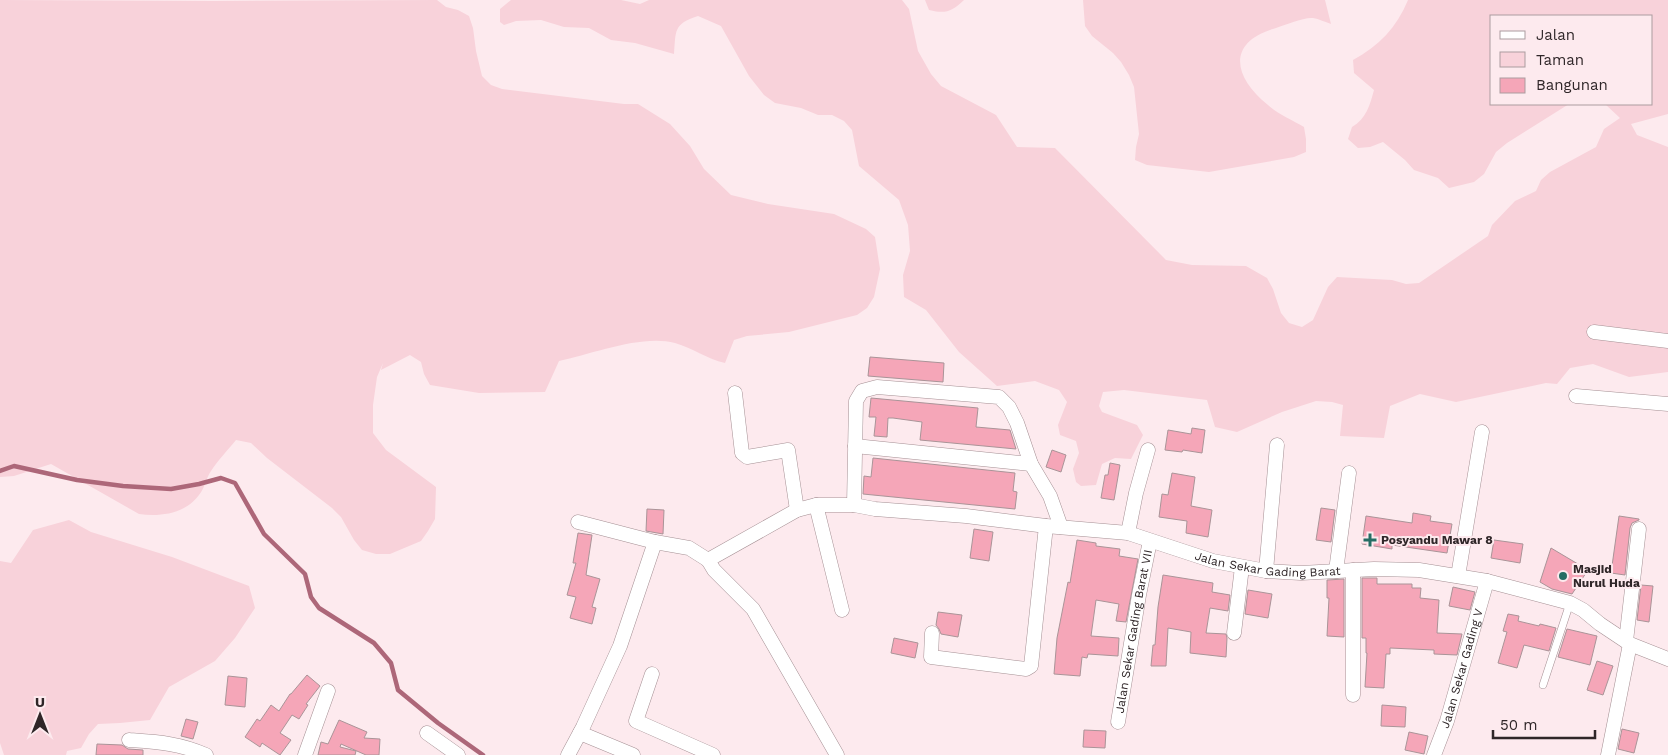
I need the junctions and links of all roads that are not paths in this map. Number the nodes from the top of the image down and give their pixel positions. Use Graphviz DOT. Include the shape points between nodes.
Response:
graph roads {
  1 [pos="1594,332"];
  2 [pos="1668,341"];
  3 [pos="735,393"];
  4 [pos="1576,396"];
  5 [pos="1668,404"];
  6 [pos="1482,432"];
  7 [pos="1277,445"];
  8 [pos="855,446"];
  9 [pos="1148,450"];
  10 [pos="1030,464"];
  11 [pos="1349,473"];
  12 [pos="816,505"];
  13 [pos="854,505"];
  14 [pos="797,510"];
  15 [pos="578,522"];
  16 [pos="1046,526"];
  17 [pos="1061,527"];
  18 [pos="1639,529"];
  19 [pos="1128,534"];
  20 [pos="1150,541"];
  21 [pos="655,542"];
  22 [pos="708,560"];
  23 [pos="1242,567"];
  24 [pos="1353,570"];
  25 [pos="1336,571"];
  26 [pos="1266,572"];
  27 [pos="1458,576"];
  28 [pos="1487,581"];
  29 [pos="1570,603"];
  30 [pos="842,610"];
  31 [pos="932,633"];
  32 [pos="1234,634"];
  33 [pos="1628,642"];
  34 [pos="1668,659"];
  35 [pos="652,674"];
  36 [pos="1544,685"];
  37 [pos="328,691"];
  38 [pos="1353,695"];
  39 [pos="1118,722"];
  40 [pos="427,733"];
  41 [pos="580,733"];
  42 [pos="129,740"];
  43 [pos="173,749"];
  44 [pos="206,755"];
  45 [pos="305,755"];
  46 [pos="458,755"];
  47 [pos="568,755"];
  48 [pos="633,755"];
  49 [pos="713,755"];
  50 [pos="837,755"];
  51 [pos="1434,755"];
  52 [pos="1608,755"];
  1 -- 2 [label="street"];
  3 -- 14 [label="street" via="742,453 747,458 788,450"];
  4 -- 5 [label="street"];
  6 -- 27 [label="street"];
  7 -- 26 [label="street"];
  8 -- 10 [label="street"];
  8 -- 10 [label="street" via="856,400 862,390 877,387 999,397 1007,404 1017,423"];
  8 -- 13 [label="street"];
  9 -- 19 [label="street"];
  10 -- 17 [label="street" via="1050,496"];
  11 -- 25 [label="street"];
  12 -- 13 [label="street, Jalan Sekar Gading Barat"];
  12 -- 14 [label="street, Jalan Sekar Gading Barat"];
  12 -- 30 [label="street"];
  13 -- 16 [label="street, Jalan Sekar Gading Barat"];
  14 -- 22 [label="street, Jalan Sekar Gading Barat"];
  15 -- 21 [label="street"];
  16 -- 17 [label="street, Jalan Sekar Gading Barat"];
  16 -- 31 [label="street" via="1031,666 931,657"];
  17 -- 19 [label="street, Jalan Sekar Gading Barat"];
  18 -- 33 [label="street"];
  19 -- 20 [label="street, Jalan Sekar Gading Barat"];
  20 -- 23 [label="street, Jalan Sekar Gading Barat"];
  20 -- 39 [label="street, Jalan Sekar Gading Barat VII" via="1138,594"];
  21 -- 22 [label="street" via="689,548"];
  21 -- 41 [label="street" via="620,646"];
  22 -- 50 [label="street" via="719,577 753,610"];
  23 -- 26 [label="street, Jalan Sekar Gading Barat"];
  23 -- 32 [label="street"];
  24 -- 25 [label="street, Jalan Sekar Gading Barat"];
  24 -- 27 [label="street, Jalan Sekar Gading Barat" via="1419,570"];
  24 -- 38 [label="street"];
  25 -- 26 [label="street, Jalan Sekar Gading Barat"];
  27 -- 28 [label="street, Jalan Sekar Gading Barat"];
  28 -- 29 [label="street, Jalan Sekar Gading Barat"];
  28 -- 51 [label="street, Jalan Sekar Gading V"];
  29 -- 33 [label="street, Jalan Sekar Gading Barat"];
  29 -- 36 [label="lane"];
  33 -- 34 [label="street, Jalan Sekar Gading Barat"];
  33 -- 52 [label="street"];
  35 -- 49 [label="street" via="636,721"];
  37 -- 45 [label="street"];
  40 -- 46 [label="street"];
  41 -- 47 [label="street"];
  41 -- 48 [label="street"];
  42 -- 43 [label="street"];
  43 -- 44 [label="street"];
}
